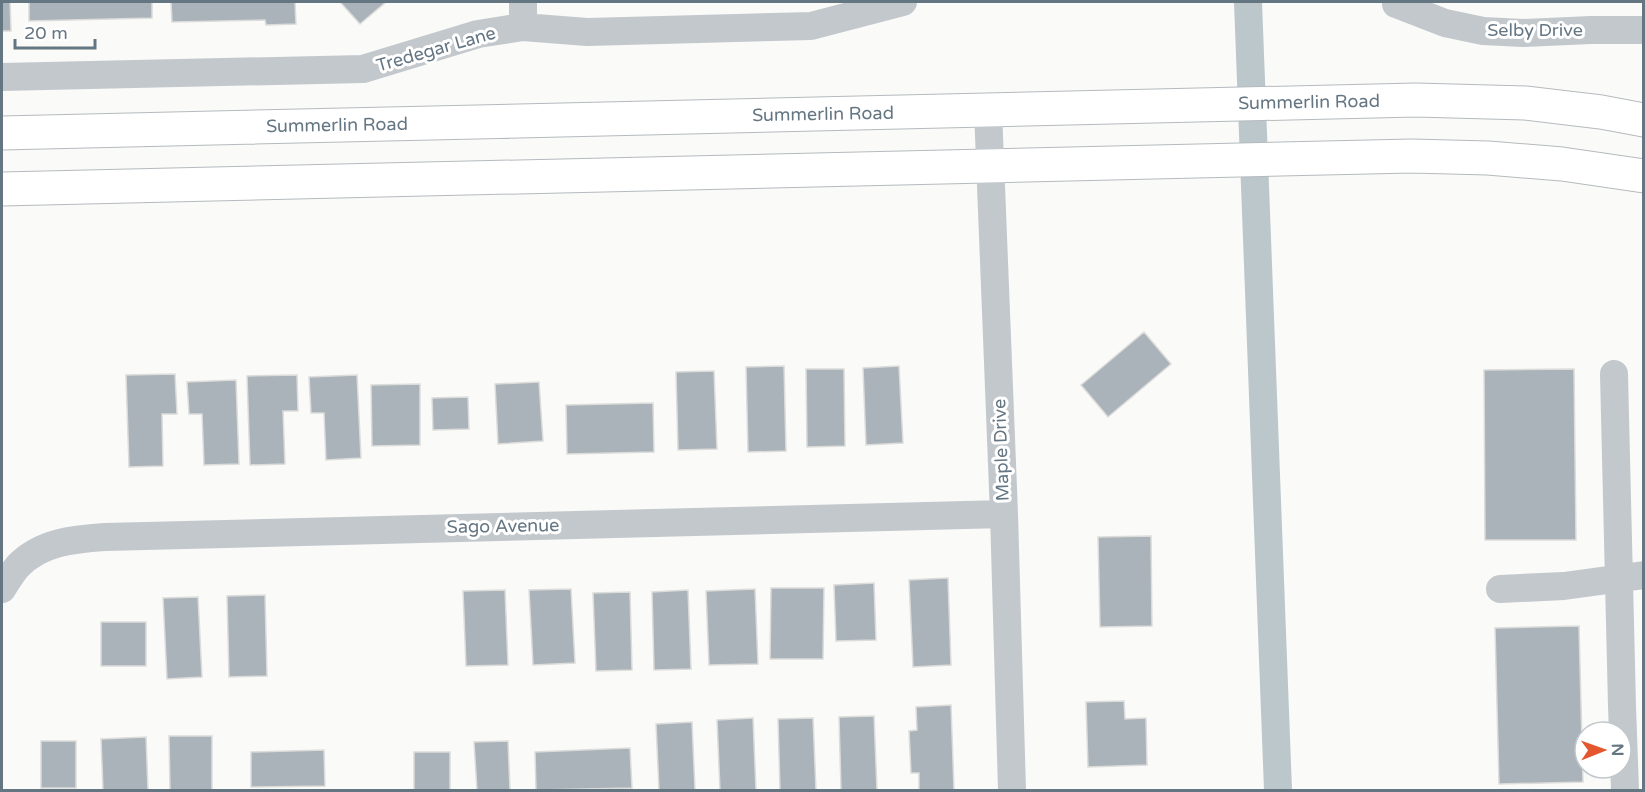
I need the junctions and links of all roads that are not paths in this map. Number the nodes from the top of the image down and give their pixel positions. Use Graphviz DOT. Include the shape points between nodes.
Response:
graph roads {
  1 [pos="903,2"];
  2 [pos="1396,4"];
  3 [pos="523,14"];
  4 [pos="1644,30"];
  5 [pos="2,77"];
  6 [pos="988,110"];
  7 [pos="1644,120"];
  8 [pos="2,133"];
  9 [pos="990,165"];
  10 [pos="1644,176"];
  11 [pos="2,189"];
  12 [pos="1614,374"];
  13 [pos="1004,514"];
  14 [pos="1631,577"];
  15 [pos="8,581"];
  16 [pos="1500,589"];
  17 [pos="1012,790"];
  18 [pos="1625,790"];
  1 -- 3 [label="street, Tredegar Lane" via="811,26 587,32"];
  2 -- 4 [label="street, Selby Drive" via="1445,23 1484,31"];
  3 -- 5 [label="street, Tredegar Lane" via="478,34 363,69"];
  6 -- 7 [label="main road, Summerlin Road" via="1416,100 1526,103"];
  6 -- 8 [label="main road, Summerlin Road"];
  6 -- 9 [label="street, Maple Drive"];
  9 -- 10 [label="main road" via="1412,156 1562,164"];
  9 -- 11 [label="main road"];
  9 -- 13 [label="street, Maple Drive"];
  12 -- 14 [label="street"];
  13 -- 15 [label="street, Sago Avenue" via="73,539 44,548 19,565"];
  13 -- 17 [label="street, Maple Drive"];
  14 -- 16 [label="street"];
  14 -- 18 [label="street" via="1622,706"];
}
